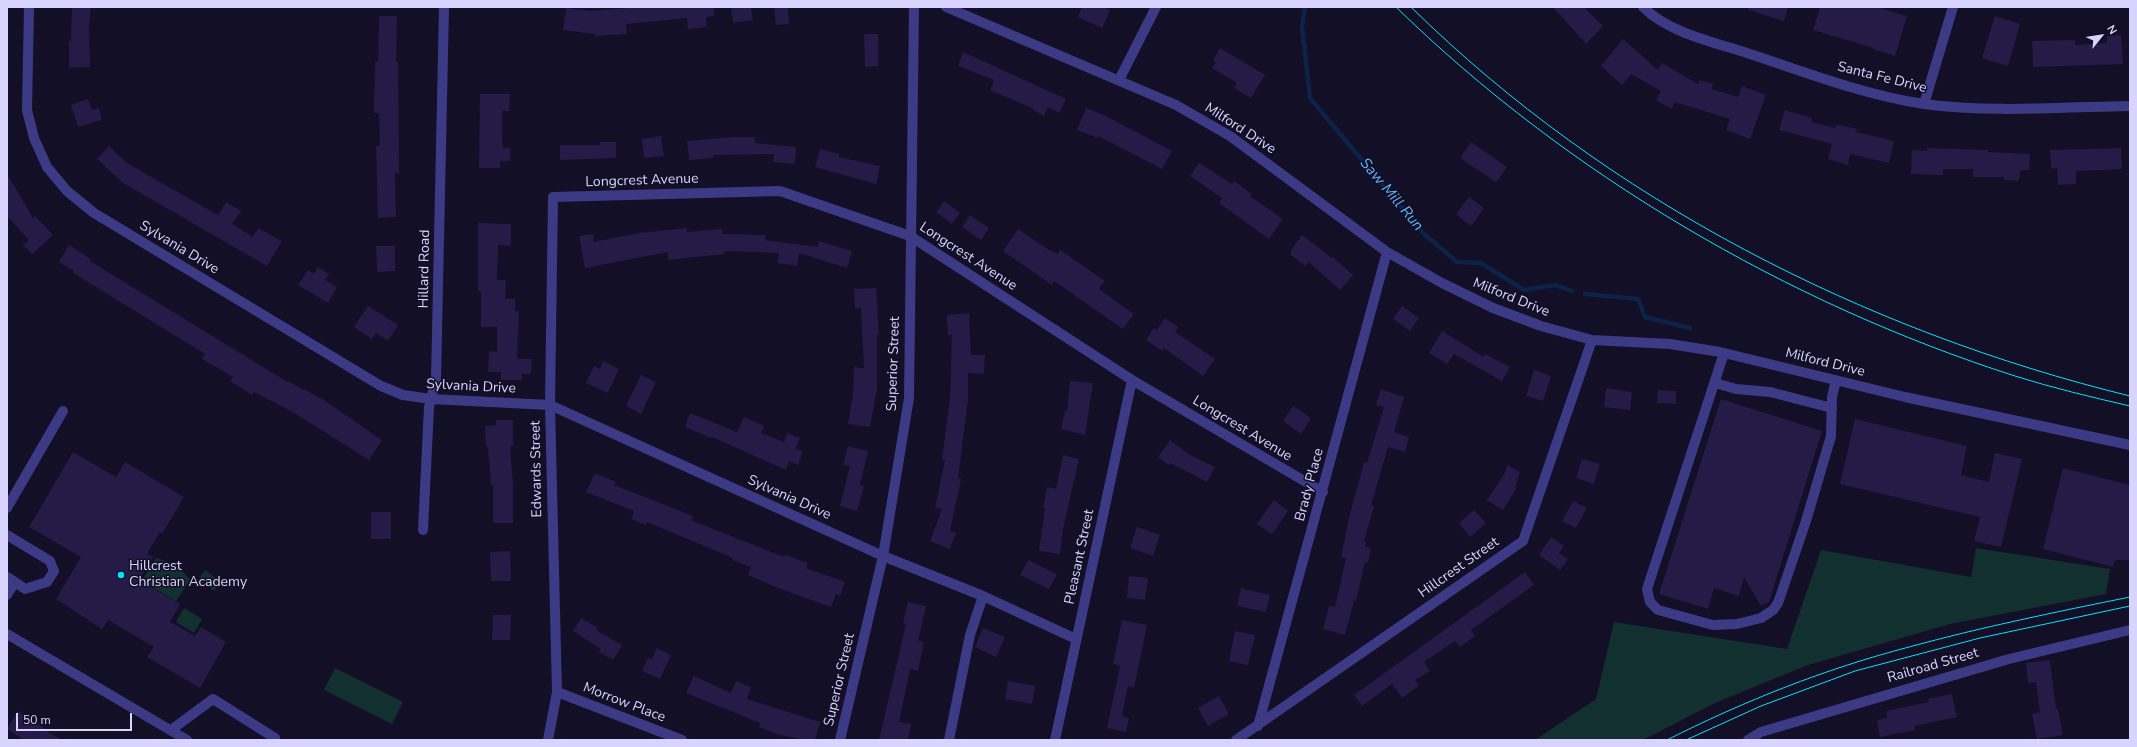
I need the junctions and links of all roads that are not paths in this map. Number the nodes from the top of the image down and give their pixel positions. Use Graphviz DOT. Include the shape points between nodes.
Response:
graph roads {
  1 [pos="29,7"];
  2 [pos="444,7"];
  3 [pos="914,7"];
  4 [pos="946,7"];
  5 [pos="1156,7"];
  6 [pos="1643,7"];
  7 [pos="1953,7"];
  8 [pos="1119,80"];
  9 [pos="1924,104"];
  10 [pos="2130,106"];
  11 [pos="553,197"];
  12 [pos="910,236"];
  13 [pos="1387,252"];
  14 [pos="1592,340"];
  15 [pos="1724,353"];
  16 [pos="1132,380"];
  17 [pos="1836,380"];
  18 [pos="1715,383"];
  19 [pos="431,399"];
  20 [pos="550,405"];
  21 [pos="1832,408"];
  22 [pos="63,411"];
  23 [pos="2130,445"];
  24 [pos="1323,492"];
  25 [pos="7,508"];
  26 [pos="423,530"];
  27 [pos="7,535"];
  28 [pos="883,556"];
  29 [pos="11,580"];
  30 [pos="7,595"];
  31 [pos="983,596"];
  32 [pos="2130,630"];
  33 [pos="7,634"];
  34 [pos="1076,639"];
  35 [pos="557,692"];
  36 [pos="1258,726"];
  37 [pos="170,730"];
  38 [pos="187,740"];
  39 [pos="274,740"];
  40 [pos="548,740"];
  41 [pos="682,740"];
  42 [pos="840,740"];
  43 [pos="949,740"];
  44 [pos="1055,740"];
  45 [pos="1236,740"];
  46 [pos="1748,740"];
  1 -- 19 [label="street, Sylvania Drive" via="27,110 34,138 47,167 67,192 94,213 381,386 403,395"];
  2 -- 19 [label="street, Hillard Road" via="436,379"];
  3 -- 12 [label="street, Superior Street"];
  4 -- 8 [label="street, Milford Drive"];
  5 -- 8 [label="street"];
  6 -- 9 [label="street, Santa Fe Drive" via="1653,17 1694,36 1862,90"];
  7 -- 9 [label="street"];
  8 -- 13 [label="street, Milford Drive" via="1176,105 1230,136"];
  9 -- 10 [label="street, Santa Fe Drive" via="1977,108"];
  11 -- 12 [label="street, Longcrest Avenue" via="780,191"];
  11 -- 20 [label="street, Edwards Street"];
  12 -- 16 [label="street, Longcrest Avenue"];
  12 -- 28 [label="street, Superior Street" via="909,398"];
  13 -- 14 [label="street, Milford Drive" via="1493,308 1541,326"];
  13 -- 24 [label="street, Brady Place"];
  14 -- 15 [label="street, Milford Drive" via="1670,344"];
  14 -- 36 [label="street, Hillcrest Street" via="1523,541"];
  15 -- 17 [label="street, Milford Drive"];
  15 -- 18 [label="street"];
  16 -- 24 [label="street, Longcrest Avenue"];
  16 -- 34 [label="street, Pleasant Street"];
  17 -- 21 [label="street"];
  17 -- 23 [label="street, Milford Drive"];
  18 -- 21 [label="street" via="1736,389 1770,392"];
  18 -- 21 [label="street" via="1647,589 1650,602 1658,610 1713,625 1737,624 1761,618 1778,603 1831,436"];
  19 -- 20 [label="street, Sylvania Drive"];
  19 -- 26 [label="street, Hillard Road"];
  20 -- 28 [label="street, Sylvania Drive"];
  20 -- 35 [label="street, Edwards Street"];
  22 -- 25 [label="street"];
  24 -- 36 [label="street, Brady Place"];
  27 -- 29 [label="street" via="50,561 54,571 46,582 25,589"];
  28 -- 31 [label="street, Sylvania Drive"];
  28 -- 42 [label="street, Superior Street"];
  29 -- 30 [label="street"];
  31 -- 34 [label="street, Sylvania Drive"];
  31 -- 43 [label="street" via="967,650"];
  32 -- 46 [label="street, Railroad Street" via="2009,659 1878,696 1761,732"];
  33 -- 37 [label="street"];
  34 -- 44 [label="street, Pleasant Street"];
  35 -- 40 [label="street, Edwards Street"];
  35 -- 41 [label="street, Morrow Place"];
  36 -- 45 [label="street, Hillcrest Street"];
  37 -- 38 [label="street"];
  37 -- 39 [label="street" via="214,699 275,738"];
}
